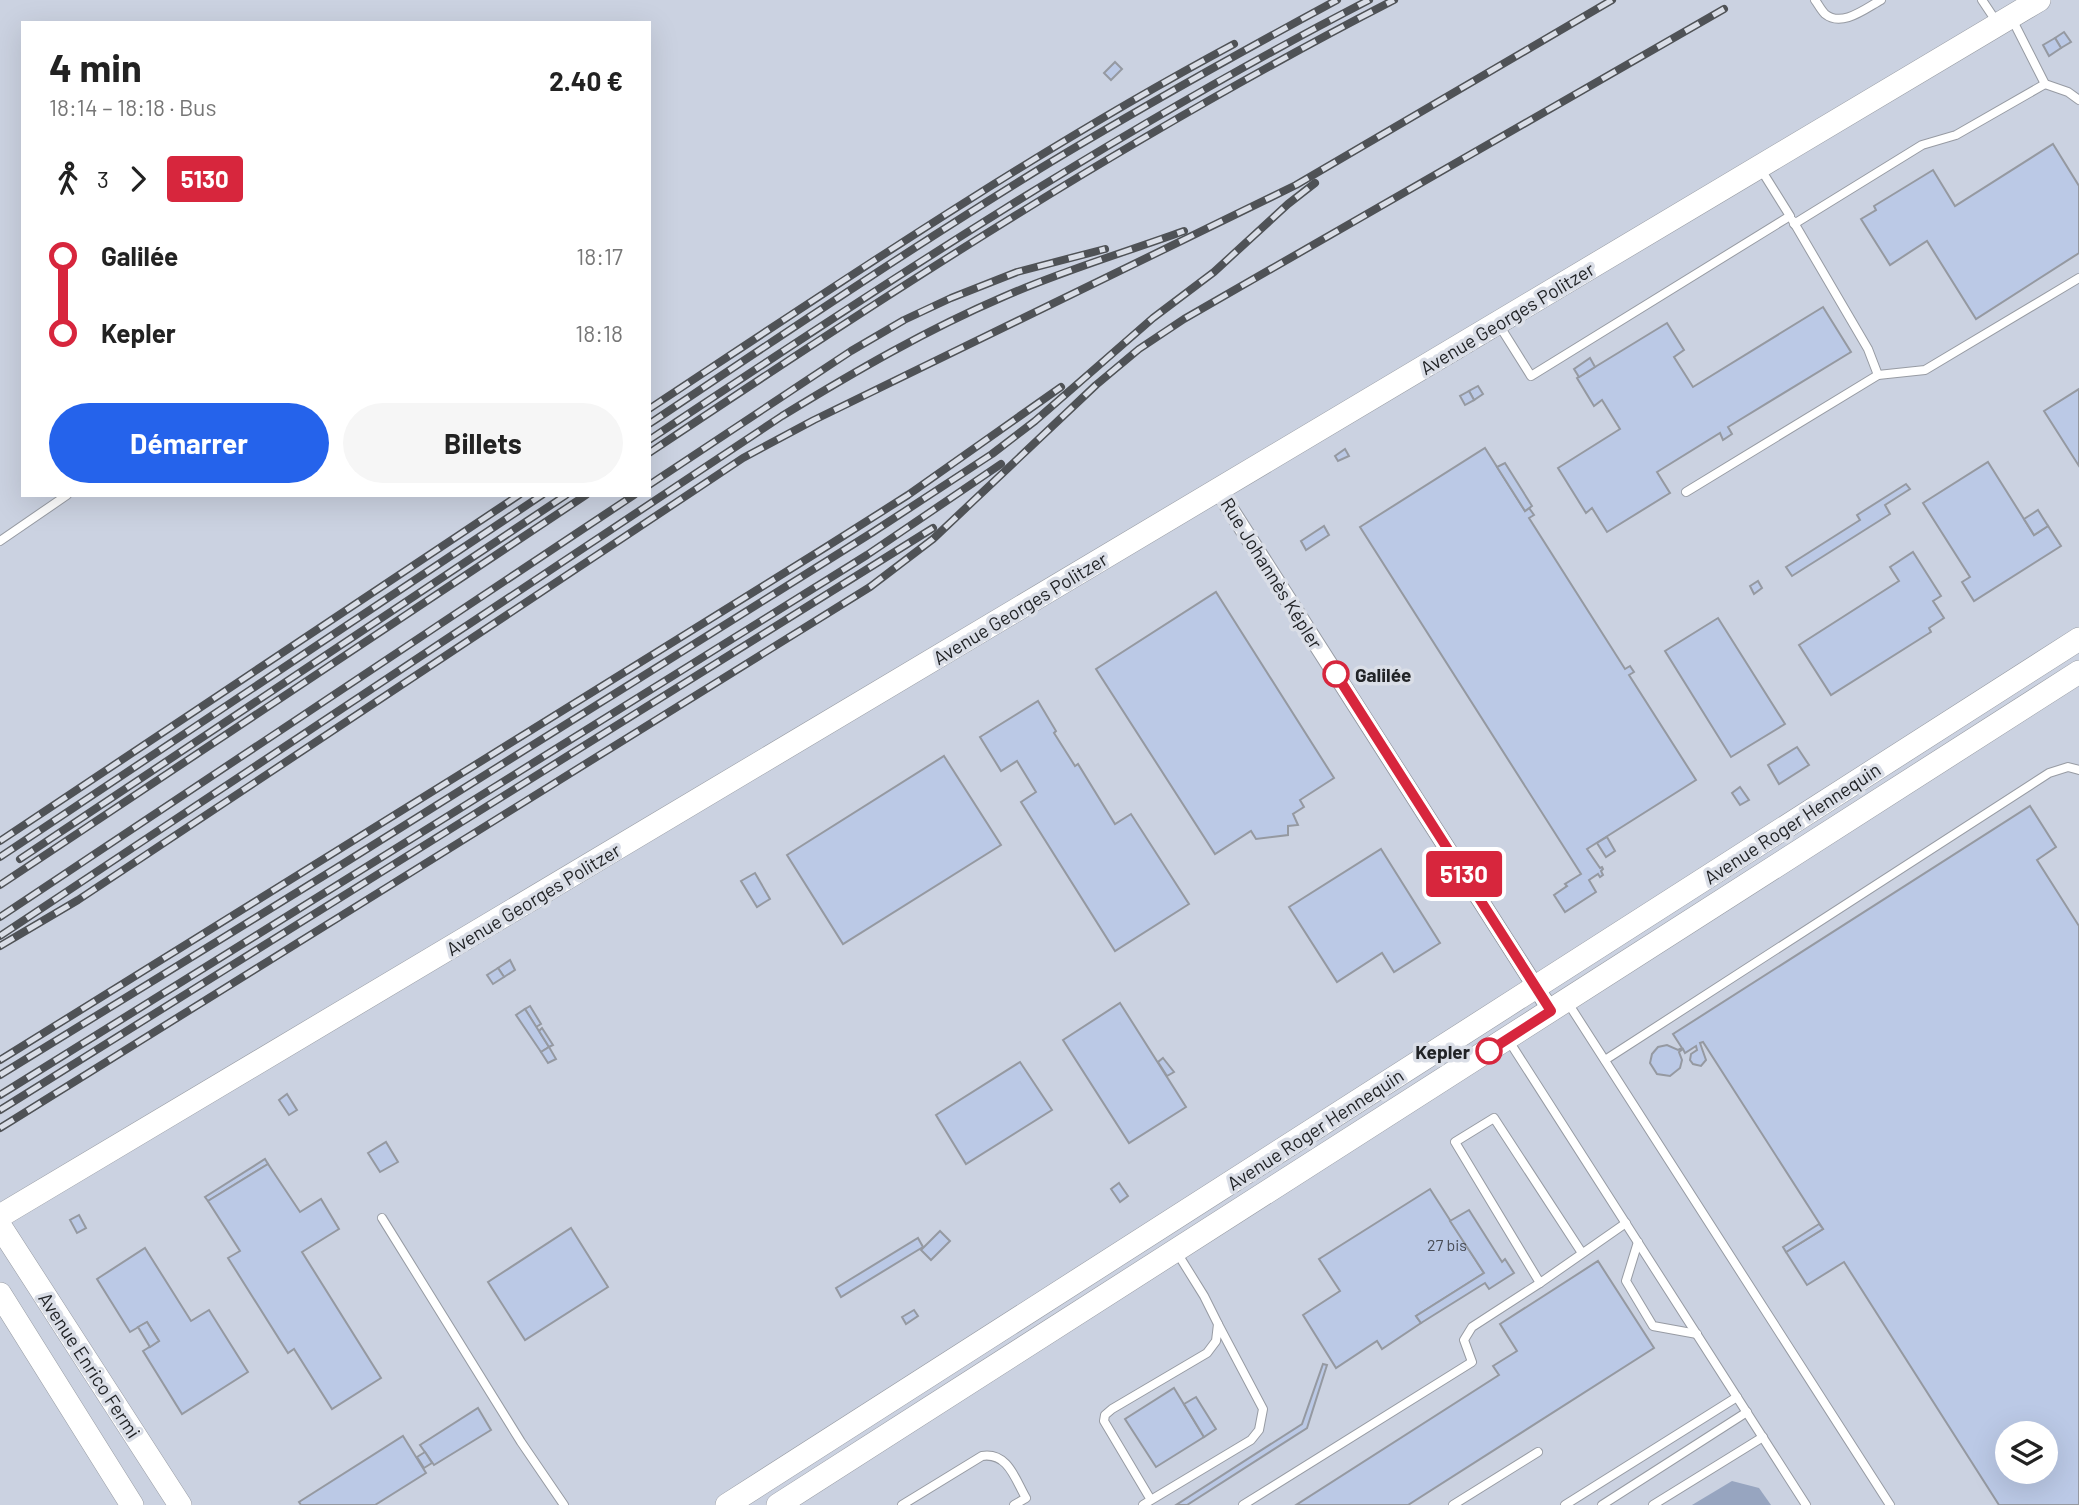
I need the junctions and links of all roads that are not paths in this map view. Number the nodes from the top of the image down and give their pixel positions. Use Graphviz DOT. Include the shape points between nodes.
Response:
graph roads {
  1 [pos="1815,0"];
  2 [pos="1881,0"];
  3 [pos="1982,0"];
  4 [pos="2039,0"];
  5 [pos="2005,21"];
  6 [pos="2045,85"];
  7 [pos="2079,100"];
  8 [pos="1759,167"];
  9 [pos="1792,220"];
  10 [pos="2079,278"];
  11 [pos="1498,323"];
  12 [pos="1878,375"];
  13 [pos="1218,490"];
  14 [pos="1686,492"];
  15 [pos="64,497"];
  16 [pos="0,541"];
  17 [pos="2079,639"];
  18 [pos="2079,672"];
  19 [pos="2079,770"];
  20 [pos="1536,986"];
  21 [pos="1559,1006"];
  22 [pos="1507,1039"];
  23 [pos="1605,1060"];
  24 [pos="0,1216"];
  25 [pos="382,1218"];
  26 [pos="1626,1223"];
  27 [pos="0,1226"];
  28 [pos="1638,1242"];
  29 [pos="1176,1250"];
  30 [pos="1582,1253"];
  31 [pos="1540,1283"];
  32 [pos="0,1294"];
  33 [pos="1219,1324"];
  34 [pos="1698,1334"];
  35 [pos="1737,1397"];
  36 [pos="1747,1412"];
  37 [pos="1763,1437"];
  38 [pos="1538,1452"];
  39 [pos="1147,1503"];
  40 [pos="132,1505"];
  41 [pos="180,1505"];
  42 [pos="564,1505"];
  43 [pos="727,1505"];
  44 [pos="778,1505"];
  45 [pos="902,1505"];
  46 [pos="1014,1505"];
  47 [pos="1243,1505"];
  48 [pos="1453,1505"];
  49 [pos="1565,1505"];
  50 [pos="1602,1505"];
  51 [pos="1653,1505"];
  52 [pos="1806,1505"];
  53 [pos="1891,1505"];
  1 -- 2 [label="lane" via="1826,14 1846,19"];
  3 -- 5 [label="lane"];
  4 -- 5 [label="street, Avenue Georges Politzer"];
  5 -- 6 [label="lane" via="2027,45"];
  5 -- 8 [label="street, Avenue Georges Politzer"];
  6 -- 7 [label="lane"];
  6 -- 9 [label="lane" via="1956,135 1922,145"];
  8 -- 9 [label="lane"];
  8 -- 11 [label="street, Avenue Georges Politzer"];
  9 -- 11 [label="lane" via="1531,376"];
  9 -- 12 [label="lane" via="1868,349"];
  10 -- 12 [label="lane" via="1925,370"];
  11 -- 13 [label="street, Avenue Georges Politzer"];
  12 -- 14 [label="lane"];
  13 -- 20 [label="street, Rue Johannès Képler"];
  13 -- 24 [label="street, Avenue Georges Politzer"];
  15 -- 16 [label="lane"];
  17 -- 20 [label="street, Avenue Roger Hennequin"];
  18 -- 21 [label="street, Avenue Roger Hennequin"];
  19 -- 23 [label="lane" via="2068,767 2049,773"];
  20 -- 21 [label="street, Rue Johannès Képler"];
  20 -- 43 [label="street, Avenue Roger Hennequin"];
  21 -- 22 [label="street, Avenue Roger Hennequin"];
  21 -- 23 [label="lane"];
  22 -- 26 [label="lane"];
  22 -- 29 [label="street, Avenue Roger Hennequin"];
  23 -- 53 [label="lane"];
  25 -- 42 [label="lane"];
  26 -- 28 [label="lane"];
  26 -- 30 [label="lane"];
  27 -- 41 [label="street, Avenue Enrico Fermi"];
  28 -- 34 [label="lane"];
  28 -- 34 [label="lane" via="1626,1281 1653,1326"];
  29 -- 33 [label="lane"];
  29 -- 44 [label="street, Avenue Roger Hennequin"];
  30 -- 31 [label="lane"];
  30 -- 31 [label="lane" via="1494,1118 1455,1142"];
  31 -- 47 [label="lane" via="1472,1327 1464,1340 1472,1362"];
  32 -- 40 [label="street, Avenue Enrico Fermi"];
  33 -- 39 [label="lane" via="1216,1341 1207,1353 1105,1415"];
  33 -- 39 [label="lane" via="1263,1409 1259,1430 1251,1440"];
  34 -- 35 [label="lane"];
  35 -- 36 [label="lane"];
  35 -- 49 [label="lane"];
  36 -- 37 [label="lane"];
  36 -- 50 [label="lane"];
  37 -- 51 [label="lane"];
  37 -- 52 [label="lane"];
  38 -- 48 [label="lane"];
  45 -- 46 [label="lane" via="982,1455 992,1454 1003,1459 1026,1498"];
}
